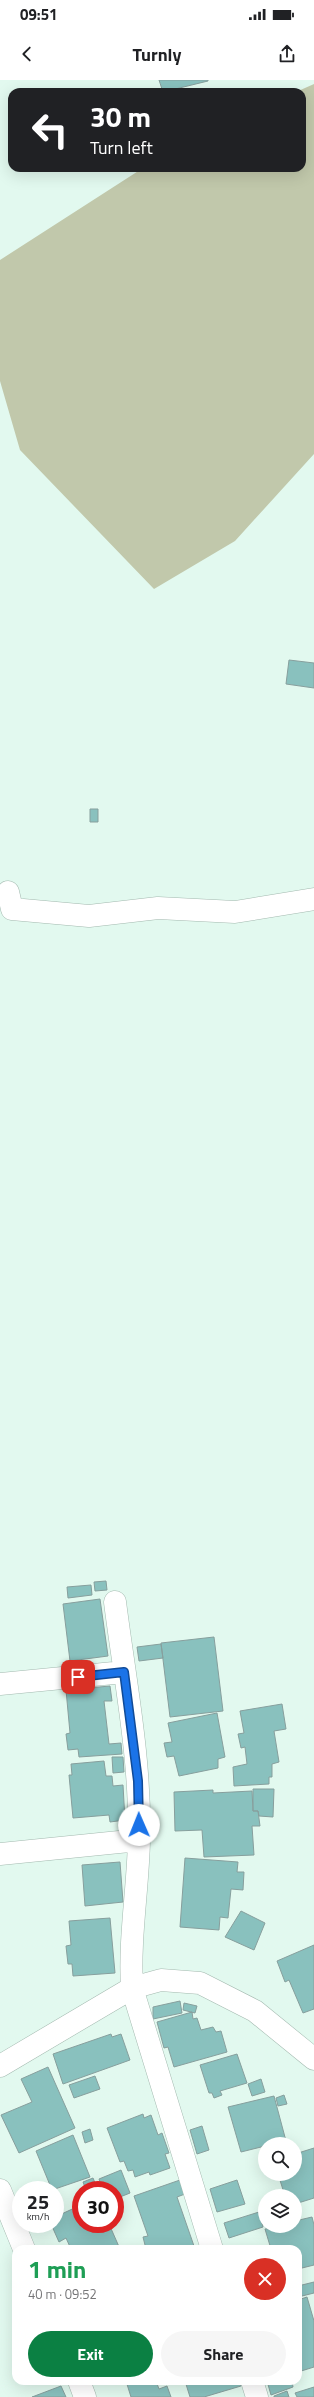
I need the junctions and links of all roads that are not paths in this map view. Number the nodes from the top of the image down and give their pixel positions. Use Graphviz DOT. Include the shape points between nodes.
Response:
graph roads {
  1 [pos="8,892"];
  2 [pos="314,899"];
  3 [pos="115,1602"];
  4 [pos="124,1672"];
  5 [pos="0,1684"];
  6 [pos="139,1840"];
  7 [pos="0,1854"];
  8 [pos="132,1988"];
  9 [pos="314,2059"];
  10 [pos="0,2066"];
  11 [pos="0,2190"];
  12 [pos="22,2245"];
  13 [pos="211,2245"];
  14 [pos="81,2385"];
  15 [pos="253,2385"];
  16 [pos="86,2397"];
  17 [pos="257,2397"];
  1 -- 2 [label="street" via="12,909 89,916 158,908 235,912"];
  3 -- 4 [label="street"];
  4 -- 5 [label="street"];
  4 -- 6 [label="street" via="138,1781"];
  6 -- 7 [label="street"];
  6 -- 8 [label="street" via="131,1963"];
  8 -- 9 [label="street" via="161,1980 200,1984 255,2011"];
  8 -- 10 [label="street"];
  8 -- 13 [label="street"];
  11 -- 12 [label="street"];
  14 -- 16 [label="street"];
  15 -- 17 [label="street"];
}
